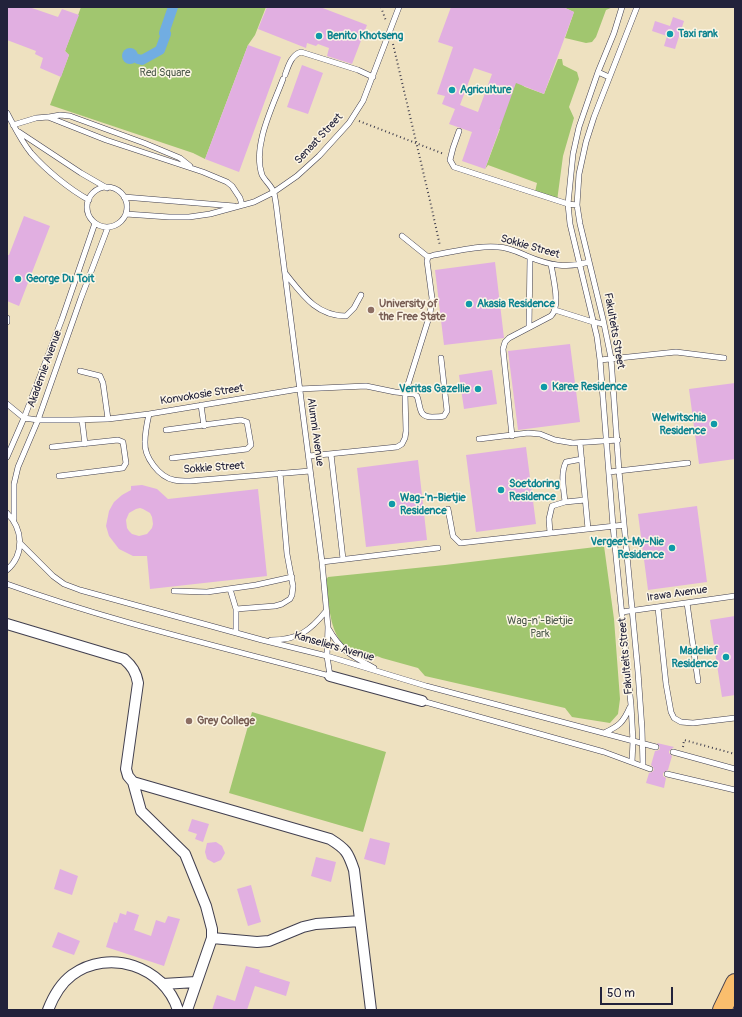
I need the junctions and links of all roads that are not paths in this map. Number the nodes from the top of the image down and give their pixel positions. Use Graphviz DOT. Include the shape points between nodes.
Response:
graph roads {
  1 [pos="399,7"];
  2 [pos="622,7"];
  3 [pos="637,7"];
  4 [pos="598,72"];
  5 [pos="373,77"];
  6 [pos="609,77"];
  7 [pos="7,112"];
  8 [pos="48,117"];
  9 [pos="13,124"];
  10 [pos="16,131"];
  11 [pos="459,131"];
  12 [pos="191,168"];
  13 [pos="107,188"];
  14 [pos="274,192"];
  15 [pos="124,197"];
  16 [pos="89,200"];
  17 [pos="568,204"];
  18 [pos="577,205"];
  19 [pos="239,206"];
  20 [pos="126,214"];
  21 [pos="95,223"];
  22 [pos="108,227"];
  23 [pos="402,236"];
  24 [pos="428,257"];
  25 [pos="530,258"];
  26 [pos="589,262"];
  27 [pos="551,264"];
  28 [pos="579,265"];
  29 [pos="284,272"];
  30 [pos="361,295"];
  31 [pos="555,310"];
  32 [pos="7,318"];
  33 [pos="7,322"];
  34 [pos="593,322"];
  35 [pos="604,324"];
  36 [pos="529,327"];
  37 [pos="441,358"];
  38 [pos="611,358"];
  39 [pos="724,358"];
  40 [pos="600,360"];
  41 [pos="80,371"];
  42 [pos="299,389"];
  43 [pos="404,394"];
  44 [pos="7,404"];
  45 [pos="201,405"];
  46 [pos="149,414"];
  47 [pos="24,418"];
  48 [pos="108,418"];
  49 [pos="38,420"];
  50 [pos="82,420"];
  51 [pos="204,426"];
  52 [pos="166,430"];
  53 [pos="512,436"];
  54 [pos="479,439"];
  55 [pos="618,440"];
  56 [pos="607,441"];
  57 [pos="580,443"];
  58 [pos="85,444"];
  59 [pos="52,447"];
  60 [pos="331,454"];
  61 [pos="309,456"];
  62 [pos="7,457"];
  63 [pos="172,458"];
  64 [pos="582,459"];
  65 [pos="688,463"];
  66 [pos="310,470"];
  67 [pos="619,471"];
  68 [pos="609,472"];
  69 [pos="280,473"];
  70 [pos="59,476"];
  71 [pos="585,500"];
  72 [pos="565,502"];
  73 [pos="448,509"];
  74 [pos="7,513"];
  75 [pos="14,519"];
  76 [pos="624,525"];
  77 [pos="613,526"];
  78 [pos="588,529"];
  79 [pos="550,533"];
  80 [pos="20,543"];
  81 [pos="438,548"];
  82 [pos="343,559"];
  83 [pos="322,562"];
  84 [pos="7,570"];
  85 [pos="292,577"];
  86 [pos="7,584"];
  87 [pos="230,589"];
  88 [pos="174,591"];
  89 [pos="735,596"];
  90 [pos="687,603"];
  91 [pos="658,608"];
  92 [pos="236,609"];
  93 [pos="326,610"];
  94 [pos="632,611"];
  95 [pos="622,612"];
  96 [pos="7,624"];
  97 [pos="328,627"];
  98 [pos="236,633"];
  99 [pos="262,640"];
  100 [pos="327,656"];
  101 [pos="382,673"];
  102 [pos="330,676"];
  103 [pos="698,681"];
  104 [pos="422,701"];
  105 [pos="631,705"];
  106 [pos="735,718"];
  107 [pos="604,733"];
  108 [pos="633,741"];
  109 [pos="643,743"];
  110 [pos="656,747"];
  111 [pos="673,752"];
  112 [pos="632,762"];
  113 [pos="643,766"];
  114 [pos="650,769"];
  115 [pos="735,769"];
  116 [pos="667,774"];
  117 [pos="133,782"];
  118 [pos="735,790"];
  119 [pos="360,921"];
  120 [pos="212,938"];
  121 [pos="196,982"];
  122 [pos="735,983"];
  123 [pos="163,984"];
  124 [pos="48,1010"];
  125 [pos="178,1010"];
  126 [pos="188,1010"];
  127 [pos="371,1010"];
  128 [pos="722,1010"];
  1 -- 5 [label="lane, Senaat Street"];
  2 -- 4 [label="lane, Fakulteits Street"];
  3 -- 6 [label="lane, Fakulteits Street"];
  4 -- 6 [label="lane"];
  4 -- 17 [label="lane, Fakulteits Street" via="579,127 573,154"];
  5 -- 14 [label="lane, Senaat Street" via="363,101 352,118 319,156"];
  5 -- 14 [label="lane" via="358,70 300,52 296,53 284,77 260,148 262,176"];
  6 -- 18 [label="lane, Fakulteits Street" via="586,142 579,174"];
  7 -- 9 [label="lane"];
  8 -- 9 [label="lane"];
  8 -- 12 [label="lane" via="106,140"];
  8 -- 12 [label="lane" via="70,116 180,158"];
  9 -- 10 [label="lane"];
  10 -- 13 [label="lane, Senaat Street"];
  10 -- 16 [label="lane" via="44,166"];
  11 -- 17 [label="lane" via="450,160 454,167"];
  12 -- 19 [label="lane" via="227,182 237,192"];
  13 -- 15 [label="lane, Senaat Street" via="117,190"];
  13 -- 16 [label="lane" via="94,192"];
  14 -- 19 [label="lane, Senaat Street"];
  14 -- 29 [label="lane, Alumni Avenue"];
  15 -- 19 [label="lane, Senaat Street"];
  15 -- 20 [label="lane"];
  16 -- 21 [label="lane" via="88,212"];
  17 -- 18 [label="lane"];
  17 -- 28 [label="lane, Fakulteits Street"];
  18 -- 26 [label="lane, Fakulteits Street"];
  19 -- 20 [label="lane, Senaat Street" via="190,217"];
  20 -- 22 [label="lane" via="119,224"];
  21 -- 22 [label="lane"];
  21 -- 47 [label="lane, Akademie Avenue"];
  22 -- 49 [label="lane, Akademie Avenue"];
  23 -- 24 [label="lane"];
  24 -- 25 [label="lane, Sokkie Street" via="499,247 511,249"];
  24 -- 43 [label="lane" via="432,298 430,314"];
  25 -- 27 [label="lane, Sokkie Street"];
  25 -- 36 [label="lane"];
  26 -- 28 [label="lane, Sokkie Street"];
  26 -- 35 [label="lane, Fakulteits Street"];
  27 -- 28 [label="lane, Sokkie Street"];
  27 -- 31 [label="lane"];
  28 -- 34 [label="lane, Fakulteits Street"];
  29 -- 30 [label="lane" via="305,297 327,313 346,316"];
  29 -- 42 [label="lane, Alumni Avenue"];
  31 -- 34 [label="lane"];
  31 -- 36 [label="lane" via="551,316"];
  32 -- 33 [label="lane"];
  34 -- 35 [label="lane"];
  34 -- 40 [label="lane, Fakulteits Street"];
  35 -- 38 [label="lane, Fakulteits Street"];
  36 -- 53 [label="lane" via="509,338 503,349"];
  37 -- 43 [label="lane, Konvokosie Street" via="447,411 444,416 425,417 417,396"];
  38 -- 39 [label="lane" via="676,352"];
  38 -- 40 [label="lane"];
  38 -- 55 [label="lane, Fakulteits Street"];
  40 -- 56 [label="lane, Fakulteits Street"];
  41 -- 48 [label="lane" via="100,376"];
  42 -- 43 [label="lane, Konvokosie Street" via="366,386"];
  42 -- 45 [label="lane, Konvokosie Street"];
  42 -- 61 [label="lane, Alumni Avenue"];
  43 -- 60 [label="lane" via="406,438 402,444 397,447"];
  44 -- 47 [label="lane"];
  45 -- 46 [label="lane, Konvokosie Street"];
  45 -- 51 [label="lane"];
  46 -- 48 [label="lane, Konvokosie Street"];
  46 -- 69 [label="lane, Sokkie Street" via="144,444 148,457 163,475 174,480 190,481"];
  47 -- 49 [label="lane, Konvokosie Street"];
  47 -- 62 [label="lane, Akademie Avenue"];
  48 -- 50 [label="lane, Konvokosie Street"];
  49 -- 50 [label="lane, Konvokosie Street"];
  49 -- 75 [label="lane, Akademie Avenue" via="18,467 14,484"];
  50 -- 58 [label="lane"];
  51 -- 52 [label="lane"];
  51 -- 63 [label="lane" via="241,420 247,422 250,445 246,449"];
  53 -- 54 [label="lane"];
  53 -- 57 [label="lane" via="540,434 563,443"];
  55 -- 56 [label="lane"];
  55 -- 67 [label="lane, Fakulteits Street"];
  56 -- 57 [label="lane"];
  56 -- 68 [label="lane, Fakulteits Street"];
  57 -- 64 [label="lane"];
  58 -- 59 [label="lane"];
  58 -- 70 [label="lane" via="118,440 124,442 126,463 123,468"];
  60 -- 61 [label="lane"];
  60 -- 82 [label="lane"];
  61 -- 66 [label="lane, Alumni Avenue"];
  64 -- 71 [label="lane"];
  64 -- 72 [label="lane" via="566,462 564,466 562,473"];
  65 -- 67 [label="lane"];
  66 -- 69 [label="lane, Sokkie Street"];
  66 -- 83 [label="lane, Alumni Avenue"];
  67 -- 68 [label="lane"];
  67 -- 76 [label="lane, Fakulteits Street"];
  68 -- 77 [label="lane, Fakulteits Street"];
  69 -- 85 [label="lane"];
  71 -- 72 [label="lane"];
  71 -- 78 [label="lane"];
  72 -- 79 [label="lane" via="552,506 549,519"];
  73 -- 79 [label="lane" via="453,536 460,543"];
  74 -- 75 [label="lane"];
  75 -- 80 [label="lane" via="19,530"];
  76 -- 77 [label="lane"];
  76 -- 94 [label="lane, Fakulteits Street"];
  77 -- 78 [label="lane"];
  77 -- 95 [label="lane, Fakulteits Street"];
  78 -- 79 [label="lane"];
  80 -- 84 [label="lane" via="18,555"];
  80 -- 98 [label="lane, Kanseliers Avenue" via="64,584"];
  81 -- 82 [label="lane"];
  82 -- 83 [label="lane"];
  83 -- 93 [label="lane, Alumni Avenue"];
  85 -- 87 [label="lane"];
  85 -- 92 [label="lane" via="292,595 282,604"];
  86 -- 102 [label="lane" via="106,616"];
  87 -- 88 [label="lane" via="206,592"];
  87 -- 92 [label="lane"];
  89 -- 90 [label="lane, Irawa Avenue"];
  90 -- 91 [label="lane, Irawa Avenue"];
  90 -- 103 [label="lane"];
  91 -- 94 [label="lane, Irawa Avenue"];
  91 -- 106 [label="lane" via="666,684 674,718 681,722 693,723"];
  92 -- 98 [label="lane"];
  93 -- 97 [label="lane, Alumni Avenue"];
  93 -- 99 [label="lane" via="312,627 293,638"];
  94 -- 95 [label="lane, Irawa Avenue"];
  94 -- 109 [label="lane, Fakulteits Street"];
  95 -- 105 [label="lane, Fakulteits Street"];
  96 -- 117 [label="street" via="124,660 131,665 138,683 126,769"];
  97 -- 100 [label="lane, Alumni Avenue"];
  97 -- 101 [label="lane" via="334,639 350,655"];
  98 -- 99 [label="lane, Kanseliers Avenue"];
  99 -- 100 [label="lane, Kanseliers Avenue"];
  100 -- 101 [label="lane, Kanseliers Avenue"];
  100 -- 102 [label="lane, Alumni Avenue"];
  101 -- 107 [label="lane, Kanseliers Avenue"];
  102 -- 104 [label="street"];
  104 -- 112 [label="lane"];
  105 -- 107 [label="lane, Fakulteits Street" via="621,724"];
  105 -- 108 [label="lane, Fakulteits Street"];
  107 -- 108 [label="lane, Kanseliers Avenue"];
  108 -- 109 [label="lane, Kanseliers Avenue"];
  108 -- 112 [label="lane, Fakulteits Street"];
  109 -- 110 [label="lane, Kanseliers Avenue"];
  109 -- 113 [label="lane, Fakulteits Street"];
  111 -- 115 [label="lane"];
  112 -- 113 [label="lane"];
  113 -- 114 [label="lane"];
  116 -- 118 [label="lane"];
  117 -- 119 [label="street" via="330,839 342,846 349,854 354,870"];
  117 -- 120 [label="street" via="141,811 185,854 206,906"];
  119 -- 120 [label="street" via="316,924 269,941"];
  119 -- 127 [label="street"];
  120 -- 121 [label="street"];
  121 -- 123 [label="street"];
  121 -- 126 [label="street"];
  122 -- 128 [label="highway"];
  123 -- 124 [label="street" via="152,975 133,966 112,962 98,964 85,968 67,980 54,996"];
  123 -- 125 [label="street"];
}
